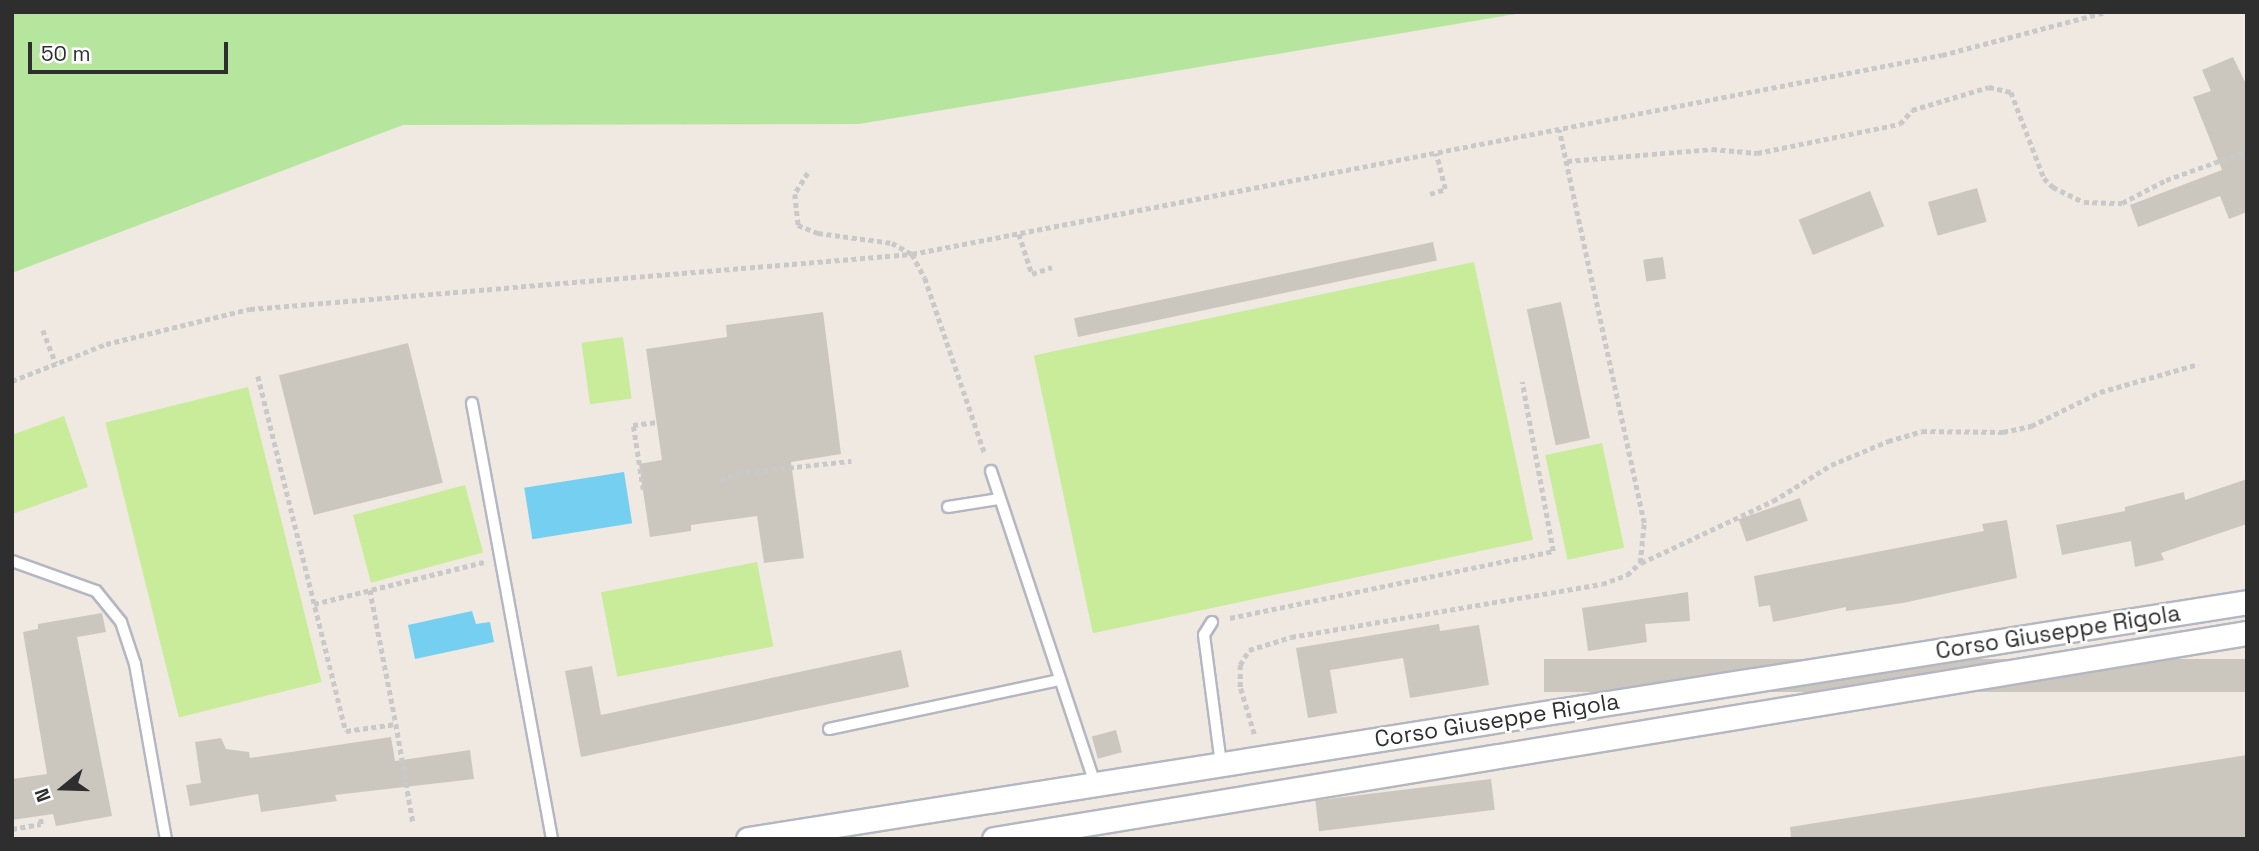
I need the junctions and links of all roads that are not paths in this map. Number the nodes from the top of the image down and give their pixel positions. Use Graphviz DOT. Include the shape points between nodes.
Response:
graph roads {
  1 [pos="472,403"];
  2 [pos="991,471"];
  3 [pos="999,499"];
  4 [pos="948,507"];
  5 [pos="12,561"];
  6 [pos="2247,602"];
  7 [pos="1212,622"];
  8 [pos="2247,633"];
  9 [pos="1060,680"];
  10 [pos="829,729"];
  11 [pos="1221,764"];
  12 [pos="1095,784"];
  13 [pos="166,839"];
  14 [pos="552,839"];
  15 [pos="748,839"];
  16 [pos="995,839"];
  1 -- 14 [label="lane"];
  2 -- 3 [label="lane"];
  3 -- 4 [label="lane"];
  3 -- 9 [label="lane"];
  5 -- 13 [label="lane" via="96,591 121,622 135,664"];
  6 -- 11 [label="street, Corso Giuseppe Rigola"];
  7 -- 11 [label="lane" via="1204,635"];
  8 -- 16 [label="street"];
  9 -- 10 [label="lane"];
  9 -- 12 [label="lane"];
  11 -- 12 [label="street, Corso Giuseppe Rigola"];
  12 -- 15 [label="street, Corso Giuseppe Rigola"];
}
